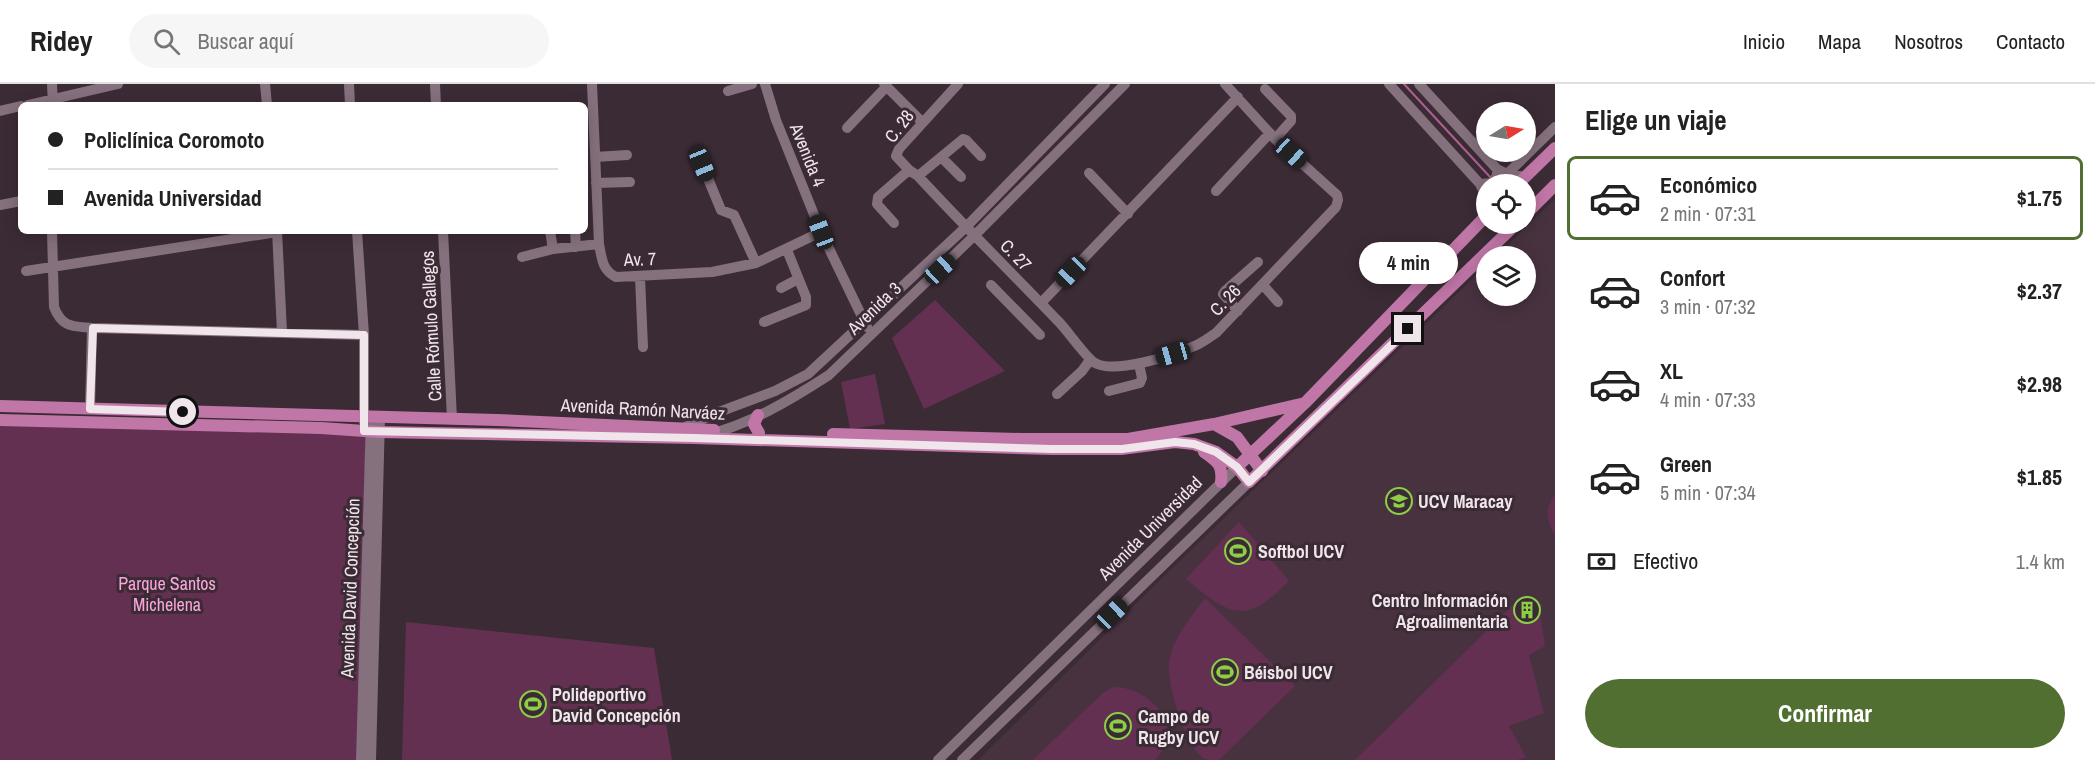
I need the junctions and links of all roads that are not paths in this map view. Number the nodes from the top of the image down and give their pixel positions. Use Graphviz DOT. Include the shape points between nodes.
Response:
graph roads {
  1 [pos="52,84"];
  2 [pos="118,84"];
  3 [pos="265,84"];
  4 [pos="349,84"];
  5 [pos="435,84"];
  6 [pos="592,84"];
  7 [pos="753,84"];
  8 [pos="765,84"];
  9 [pos="958,84"];
  10 [pos="1105,84"];
  11 [pos="1125,84"];
  12 [pos="1224,84"];
  13 [pos="1389,84"];
  14 [pos="1419,84"];
  15 [pos="885,85"];
  16 [pos="1266,89"];
  17 [pos="728,91"];
  18 [pos="1238,97"];
  19 [pos="53,102"];
  20 [pos="267,102"];
  21 [pos="350,102"];
  22 [pos="436,102"];
  23 [pos="18,107"];
  24 [pos="0,111"];
  25 [pos="922,122"];
  26 [pos="1555,127"];
  27 [pos="847,128"];
  28 [pos="1272,136"];
  29 [pos="1555,148"];
  30 [pos="627,155"];
  31 [pos="981,156"];
  32 [pos="595,157"];
  33 [pos="941,157"];
  34 [pos="702,164"];
  35 [pos="905,166"];
  36 [pos="1502,172"];
  37 [pos="1089,173"];
  38 [pos="1499,174"];
  39 [pos="1506,174"];
  40 [pos="1529,174"];
  41 [pos="918,176"];
  42 [pos="961,177"];
  43 [pos="1476,180"];
  44 [pos="630,182"];
  45 [pos="596,183"];
  46 [pos="1555,184"];
  47 [pos="1216,191"];
  48 [pos="18,202"];
  49 [pos="1536,204"];
  50 [pos="0,206"];
  51 [pos="1128,214"];
  52 [pos="894,223"];
  53 [pos="1476,226"];
  54 [pos="966,227"];
  55 [pos="821,232"];
  56 [pos="52,234"];
  57 [pos="257,234"];
  58 [pos="277,234"];
  59 [pos="357,234"];
  60 [pos="443,234"];
  61 [pos="550,234"];
  62 [pos="575,234"];
  63 [pos="1505,234"];
  64 [pos="974,236"];
  65 [pos="599,244"];
  66 [pos="576,247"];
  67 [pos="553,249"];
  68 [pos="787,250"];
  69 [pos="522,257"];
  70 [pos="1258,262"];
  71 [pos="756,263"];
  72 [pos="52,265"];
  73 [pos="26,271"];
  74 [pos="640,277"];
  75 [pos="798,279"];
  76 [pos="991,285"];
  77 [pos="1263,285"];
  78 [pos="782,288"];
  79 [pos="1032,295"];
  80 [pos="1278,302"];
  81 [pos="1041,303"];
  82 [pos="1017,310"];
  83 [pos="1238,311"];
  84 [pos="764,322"];
  85 [pos="864,322"];
  86 [pos="93,328"];
  87 [pos="282,332"];
  88 [pos="872,333"];
  89 [pos="364,335"];
  90 [pos="1040,335"];
  91 [pos="643,347"];
  92 [pos="1090,360"];
  93 [pos="1139,364"];
  94 [pos="1108,391"];
  95 [pos="1058,394"];
  96 [pos="1305,403"];
  97 [pos="0,406"];
  98 [pos="90,409"];
  99 [pos="758,415"];
  100 [pos="372,417"];
  101 [pos="452,419"];
  102 [pos="0,420"];
  103 [pos="1214,424"];
  104 [pos="682,429"];
  105 [pos="371,431"];
  106 [pos="724,431"];
  107 [pos="759,433"];
  108 [pos="694,438"];
  109 [pos="1194,444"];
  110 [pos="1250,454"];
  111 [pos="1237,467"];
  112 [pos="1262,471"];
  113 [pos="1249,482"];
  114 [pos="1221,483"];
  115 [pos="370,629"];
  116 [pos="361,760"];
  117 [pos="371,760"];
  118 [pos="938,760"];
  119 [pos="962,760"];
  1 -- 19 [label="street"];
  2 -- 19 [label="street"];
  3 -- 20 [label="street"];
  4 -- 21 [label="street"];
  5 -- 22 [label="street"];
  6 -- 32 [label="street, Av. 7"];
  7 -- 17 [label="street"];
  8 -- 55 [label="street, Avenida 4"];
  9 -- 25 [label="street, C. 28"];
  10 -- 54 [label="street, Avenida 3"];
  11 -- 64 [label="street, Avenida 3"];
  12 -- 18 [label="street"];
  13 -- 43 [label="street"];
  14 -- 36 [label="street"];
  15 -- 25 [label="street"];
  15 -- 27 [label="street"];
  16 -- 28 [label="street" via="1291,116 1291,122"];
  18 -- 28 [label="street"];
  18 -- 51 [label="street"];
  23 -- 24 [label="street"];
  25 -- 35 [label="street, C. 28" via="896,156"];
  26 -- 36 [label="street"];
  28 -- 47 [label="street"];
  28 -- 77 [label="street, C. 26" via="1337,195 1336,207"];
  29 -- 40 [label="main road"];
  30 -- 32 [label="street"];
  31 -- 33 [label="street" via="963,139"];
  32 -- 45 [label="street, Av. 7"];
  33 -- 41 [label="street"];
  33 -- 42 [label="street"];
  34 -- 71 [label="street" via="721,210 734,215"];
  35 -- 41 [label="street, C. 27"];
  35 -- 52 [label="street" via="878,197 877,204"];
  36 -- 38 [label="street"];
  36 -- 39 [label="street"];
  37 -- 51 [label="street"];
  41 -- 54 [label="street, C. 27"];
  44 -- 45 [label="street"];
  45 -- 65 [label="street, Av. 7"];
  46 -- 49 [label="main road"];
  48 -- 50 [label="street"];
  51 -- 81 [label="street"];
  53 -- 96 [label="main road, Avenida Universidad"];
  54 -- 64 [label="street, C. 27"];
  54 -- 85 [label="street, Avenida 3"];
  55 -- 68 [label="street, Av. 7"];
  55 -- 85 [label="street, Avenida 4"];
  56 -- 72 [label="street"];
  57 -- 72 [label="street"];
  58 -- 87 [label="street"];
  59 -- 89 [label="street, Avenida David Concepción"];
  60 -- 101 [label="street, Calle Rómulo Gallegos"];
  61 -- 67 [label="street"];
  62 -- 66 [label="street"];
  63 -- 112 [label="main road, Avenida Universidad"];
  64 -- 79 [label="street, C. 27"];
  64 -- 88 [label="street, Avenida 3"];
  65 -- 66 [label="street"];
  65 -- 74 [label="street, Av. 7" via="608,273"];
  66 -- 67 [label="street"];
  67 -- 69 [label="street"];
  68 -- 71 [label="street, Av. 7"];
  68 -- 75 [label="street"];
  70 -- 83 [label="street" via="1223,294"];
  71 -- 74 [label="street, Av. 7" via="712,272"];
  72 -- 73 [label="street"];
  72 -- 86 [label="street" via="58,318 70,325"];
  74 -- 91 [label="street"];
  75 -- 78 [label="street"];
  75 -- 84 [label="street" via="806,305"];
  76 -- 82 [label="street"];
  77 -- 80 [label="street"];
  77 -- 83 [label="street, C. 26"];
  79 -- 81 [label="street, C. 27"];
  79 -- 82 [label="street"];
  81 -- 92 [label="street, C. 27"];
  82 -- 90 [label="street"];
  83 -- 93 [label="street, C. 26" via="1216,333 1194,347"];
  85 -- 88 [label="street, Avenida 4"];
  85 -- 104 [label="street, Avenida 3" via="808,374"];
  86 -- 87 [label="street"];
  86 -- 98 [label="street"];
  87 -- 89 [label="street"];
  88 -- 99 [label="street, Avenida 3" via="829,375"];
  89 -- 100 [label="street, Avenida David Concepción"];
  92 -- 93 [label="street, C. 26" via="1108,367"];
  92 -- 95 [label="street"];
  93 -- 94 [label="street" via="1140,383"];
  96 -- 103 [label="main road, Avenida Ramón Narváez"];
  96 -- 110 [label="main road, Avenida Universidad"];
  97 -- 98 [label="main road, Avenida Ramón Narváez"];
  98 -- 100 [label="main road, Avenida Ramón Narváez"];
  99 -- 106 [label="street, Avenida 3"];
  99 -- 107 [label="main road" via="754,424"];
  100 -- 101 [label="main road, Avenida Ramón Narváez"];
  100 -- 105 [label="street, Avenida David Concepción"];
  101 -- 104 [label="main road, Avenida Ramón Narváez"];
  102 -- 105 [label="main road, Avenida Ramón Narváez"];
  103 -- 107 [label="main road, Avenida Ramón Narváez" via="1128,439"];
  103 -- 110 [label="main road" via="1237,437"];
  104 -- 106 [label="main road, Avenida Ramón Narváez"];
  105 -- 108 [label="main road, Avenida Ramón Narváez"];
  105 -- 115 [label="street, Avenida David Concepción"];
  106 -- 107 [label="main road, Avenida Ramón Narváez"];
  106 -- 108 [label="street, Avenida 3"];
  108 -- 109 [label="main road, Avenida Ramón Narváez" via="1052,449"];
  109 -- 111 [label="main road, Avenida Ramón Narváez" via="1216,452"];
  109 -- 114 [label="main road" via="1217,462 1222,471"];
  110 -- 111 [label="main road, Avenida Universidad"];
  110 -- 112 [label="main road"];
  111 -- 113 [label="main road, Avenida Ramón Narváez"];
  111 -- 114 [label="street, Avenida Universidad"];
  112 -- 113 [label="main road, Avenida Universidad"];
  113 -- 119 [label="street, Avenida Universidad"];
  114 -- 118 [label="street, Avenida Universidad"];
  115 -- 116 [label="street, Avenida David Concepción"];
  115 -- 117 [label="street, Avenida David Concepción"];
}
